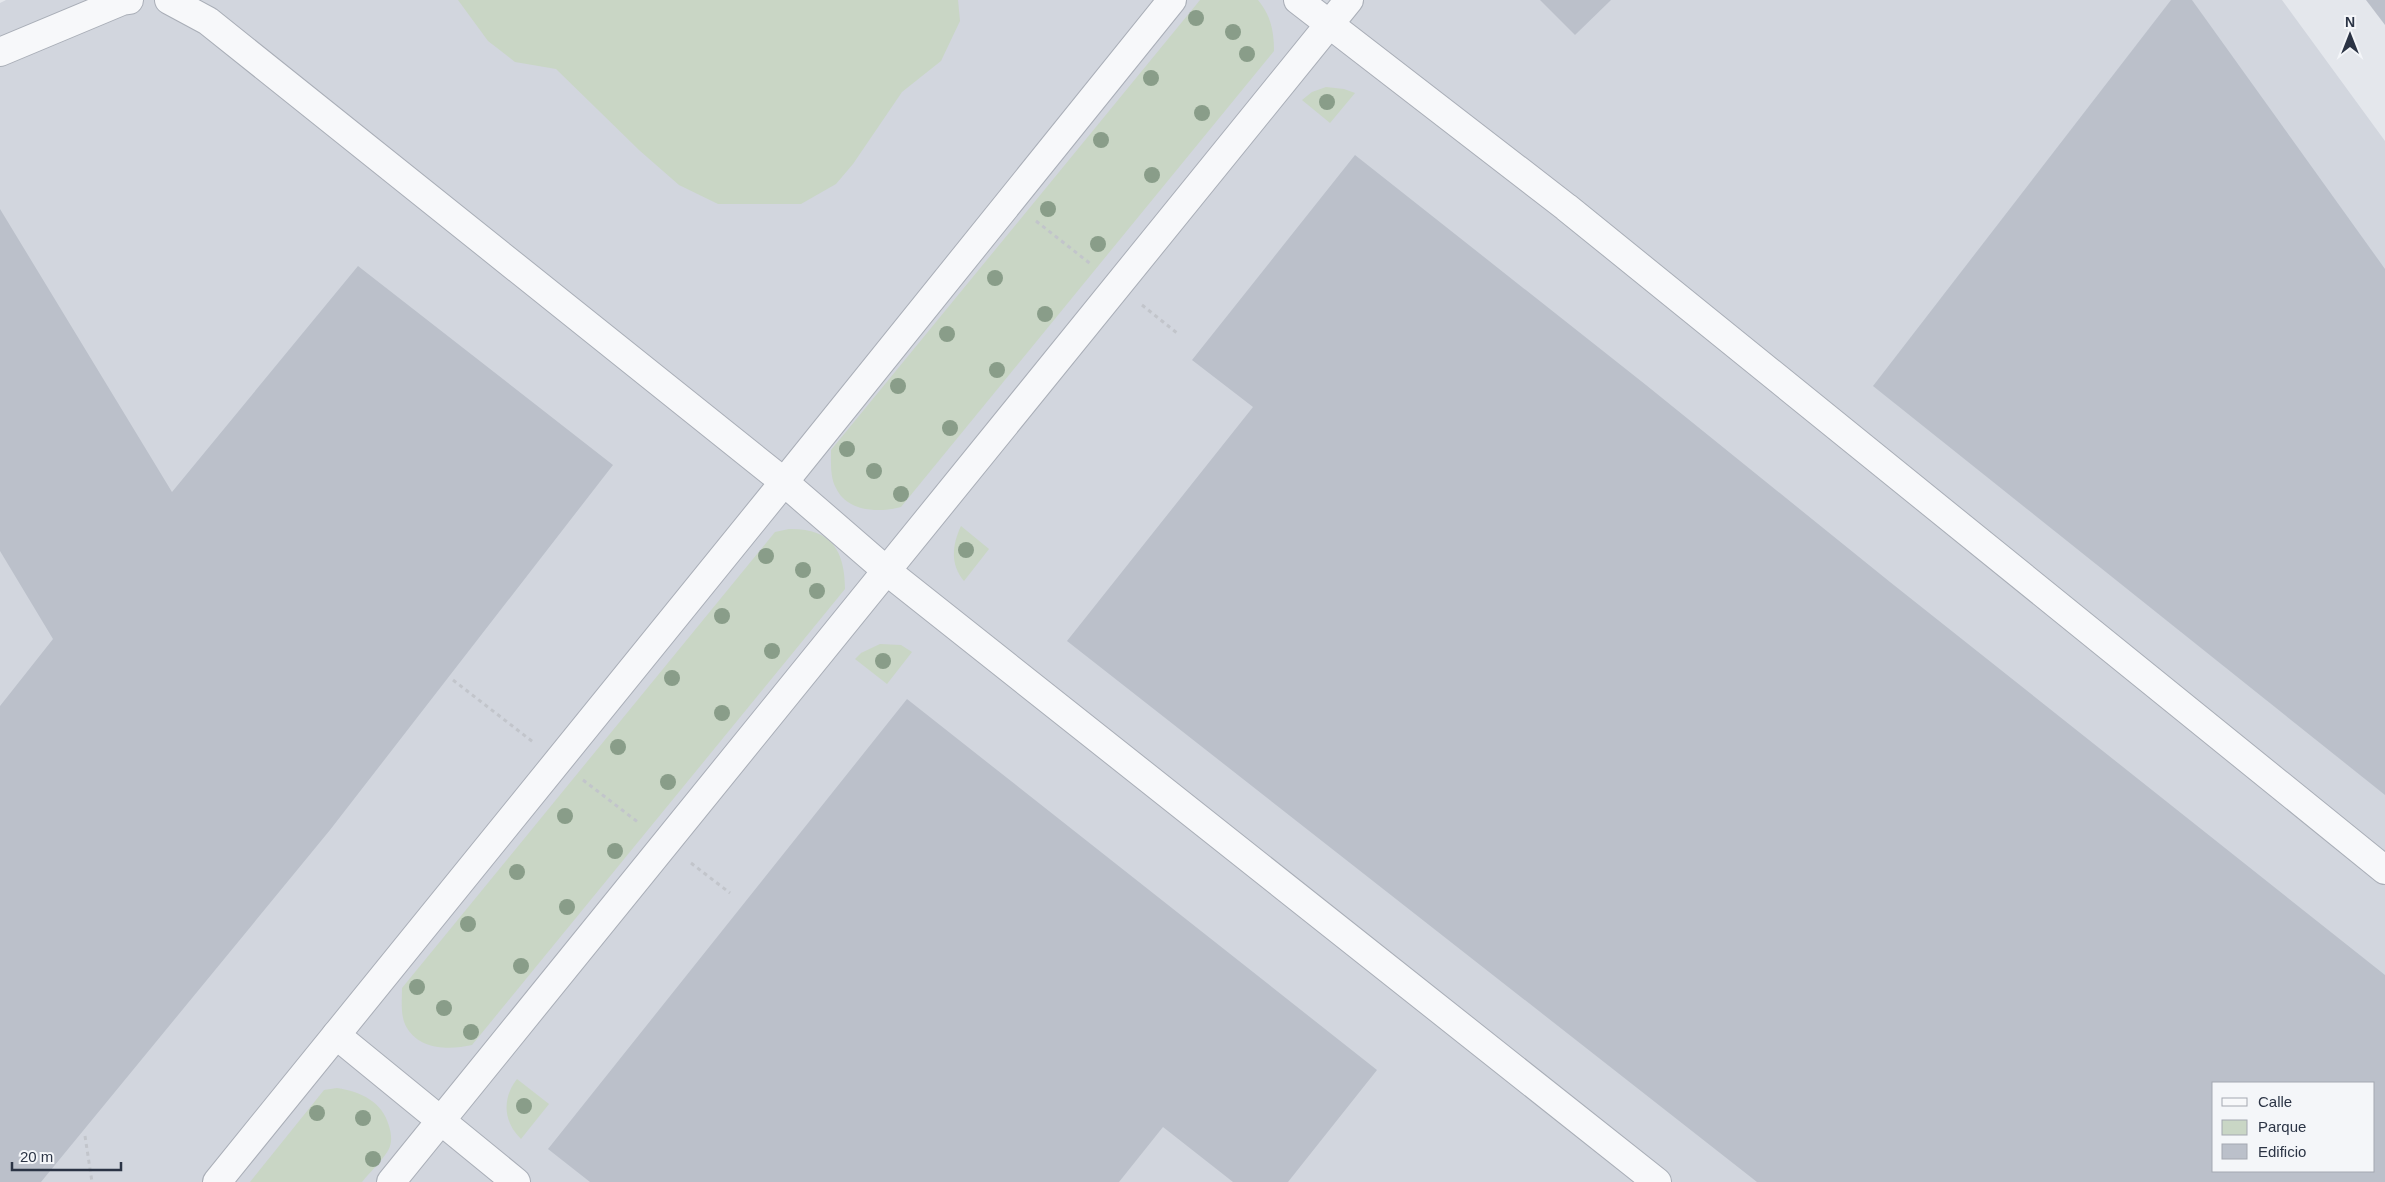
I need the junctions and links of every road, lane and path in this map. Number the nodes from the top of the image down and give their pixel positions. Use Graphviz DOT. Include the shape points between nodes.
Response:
graph roads {
  1 [pos="129,0"];
  2 [pos="169,0"];
  3 [pos="1172,0"];
  4 [pos="1298,0"];
  5 [pos="1349,0"];
  6 [pos="1329,25"];
  7 [pos="0,52"];
  8 [pos="1034,218"];
  9 [pos="1096,269"];
  10 [pos="1140,303"];
  11 [pos="1177,333"];
  12 [pos="784,482"];
  13 [pos="888,572"];
  14 [pos="453,680"];
  15 [pos="533,742"];
  16 [pos="577,774"];
  17 [pos="641,824"];
  18 [pos="690,863"];
  19 [pos="2385,870"];
  20 [pos="730,894"];
  21 [pos="336,1035"];
  22 [pos="441,1121"];
  23 [pos="85,1136"];
  24 [pos="92,1182"];
  25 [pos="216,1182"];
  26 [pos="392,1182"];
  27 [pos="516,1182"];
  28 [pos="1657,1182"];
  1 -- 7 [label="lane"];
  2 -- 12 [label="lane" via="208,21"];
  3 -- 12 [label="lane"];
  4 -- 6 [label="lane"];
  5 -- 6 [label="lane"];
  6 -- 13 [label="lane"];
  6 -- 19 [label="lane" via="1566,208"];
  8 -- 9 [label="path"];
  10 -- 11 [label="path"];
  12 -- 13 [label="lane"];
  12 -- 21 [label="lane"];
  13 -- 22 [label="lane"];
  13 -- 28 [label="lane"];
  14 -- 15 [label="path"];
  16 -- 17 [label="path"];
  18 -- 20 [label="path"];
  21 -- 22 [label="lane"];
  21 -- 25 [label="lane"];
  22 -- 26 [label="lane"];
  22 -- 27 [label="lane"];
  23 -- 24 [label="path"];
}
